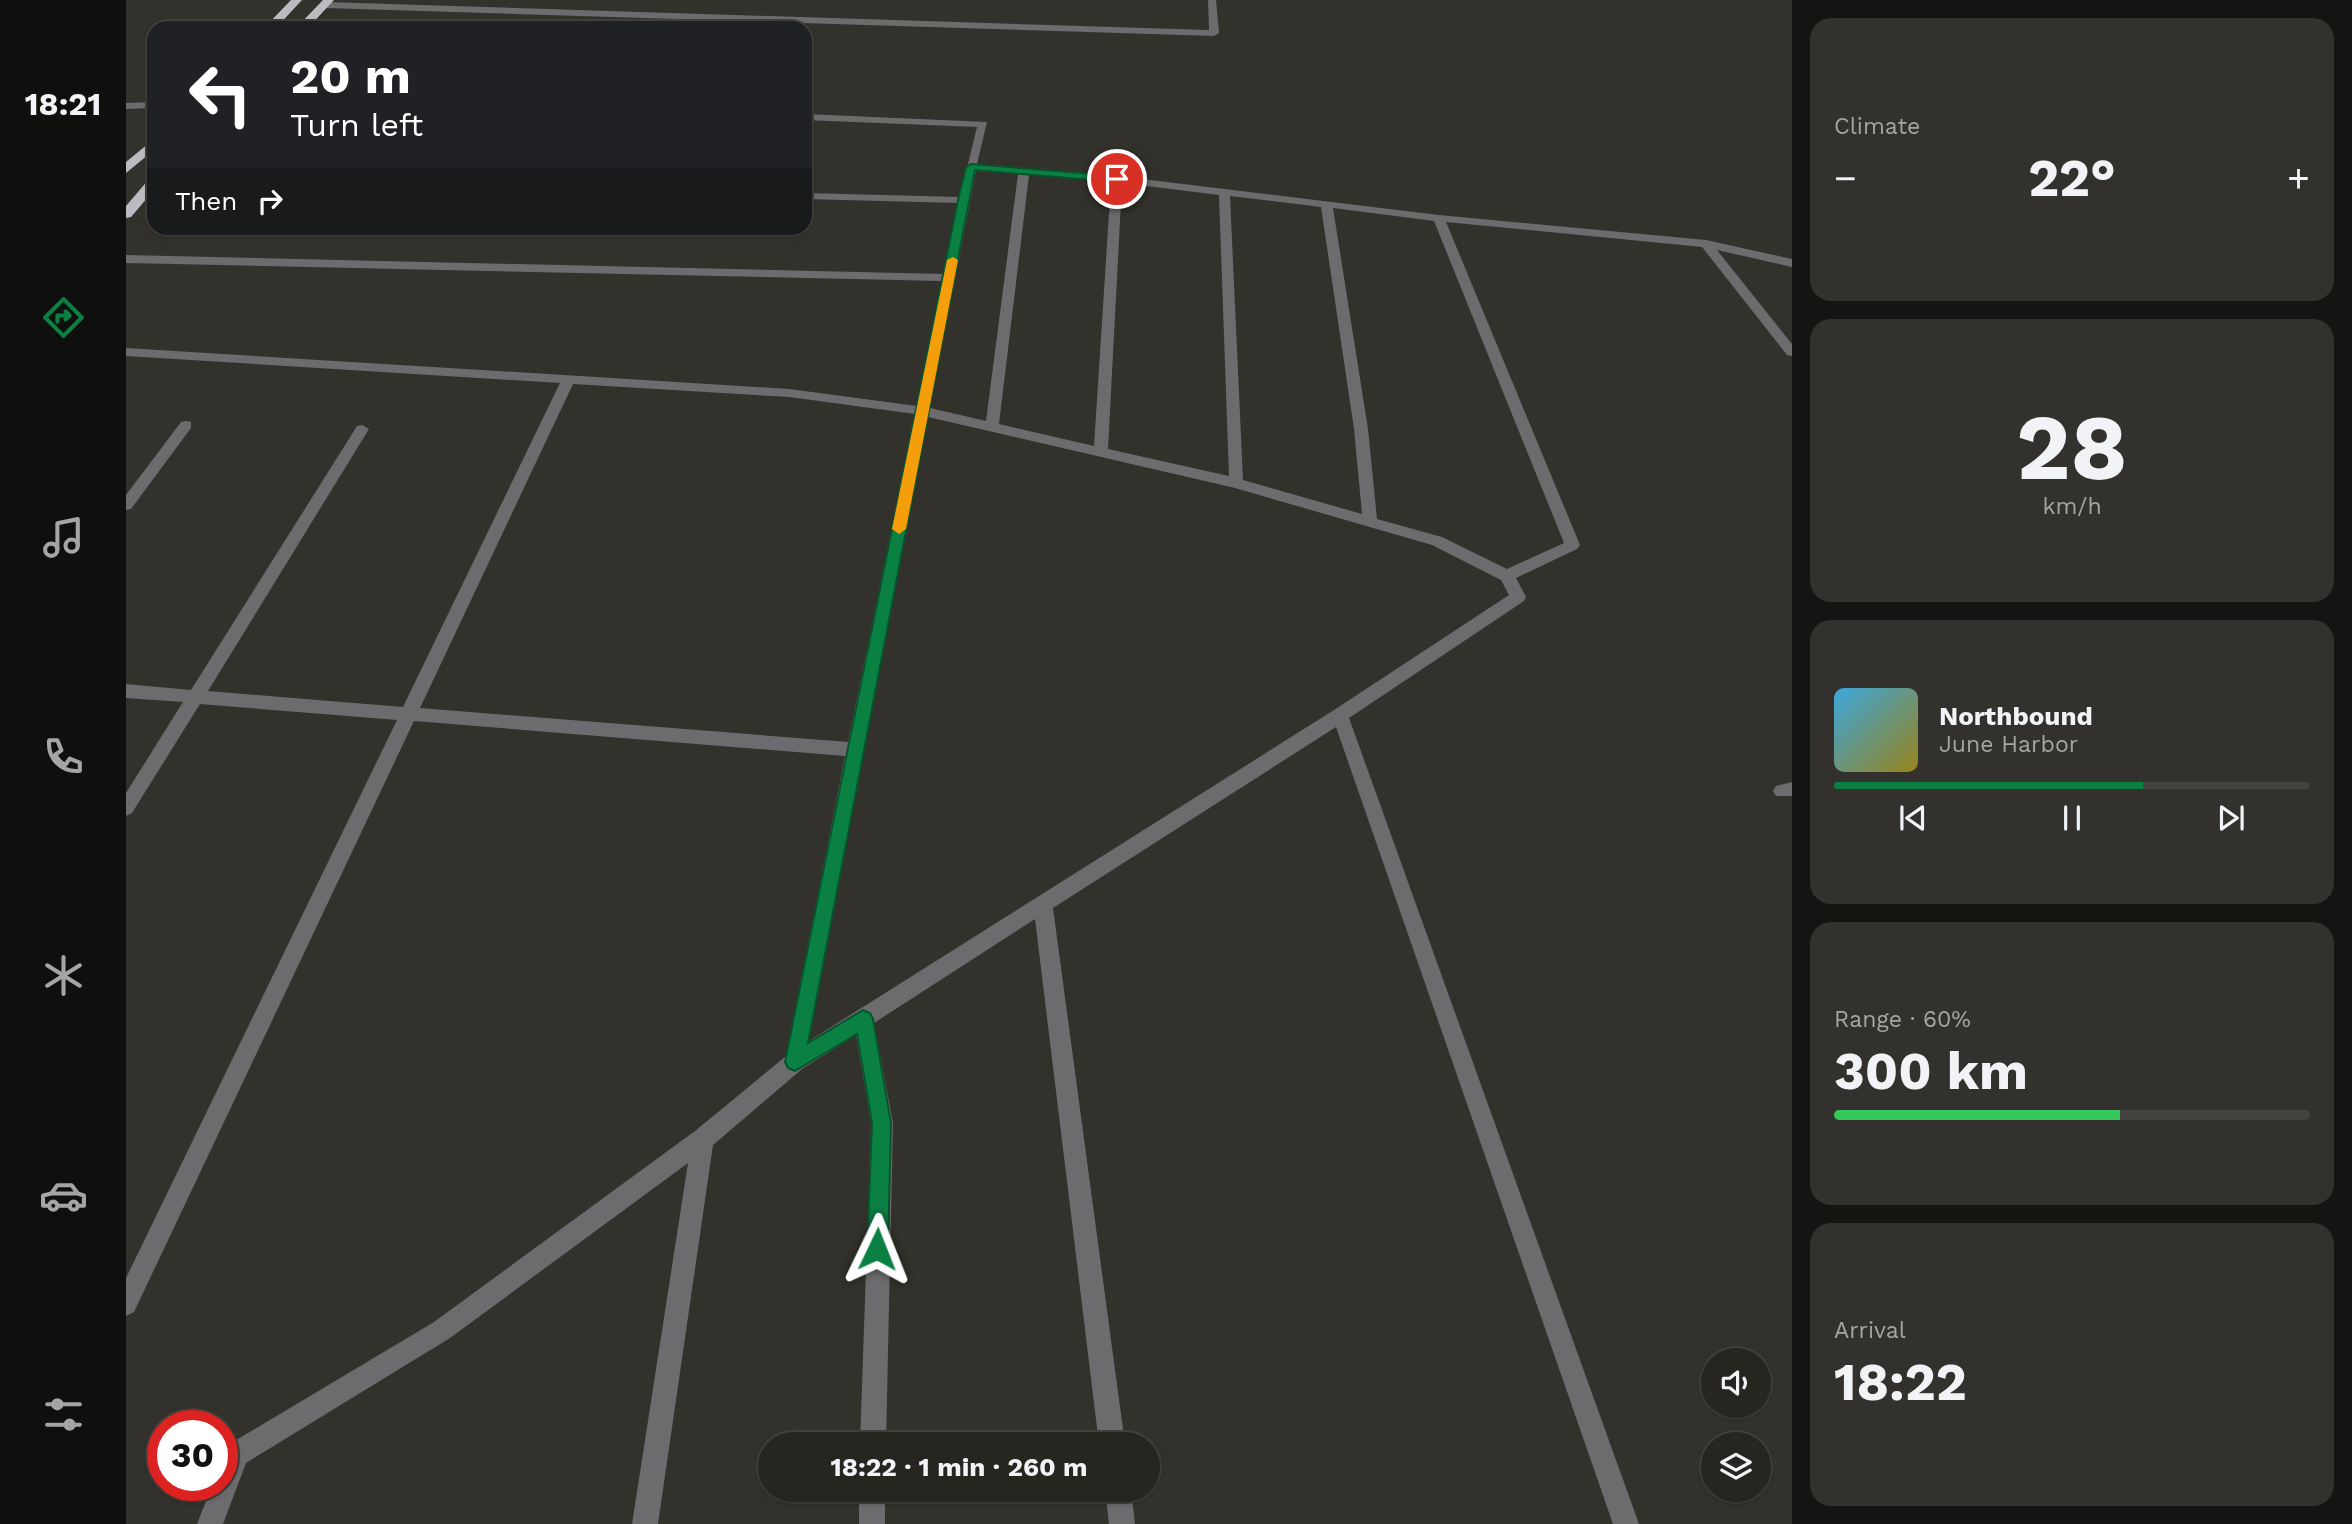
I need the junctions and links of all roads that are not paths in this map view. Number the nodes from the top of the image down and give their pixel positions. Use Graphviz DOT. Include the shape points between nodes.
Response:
graph roads {
  1 [pos="297,0"];
  2 [pos="1212,0"];
  3 [pos="327,2"];
  4 [pos="277,21"];
  5 [pos="309,21"];
  6 [pos="147,105"];
  7 [pos="126,106"];
  8 [pos="812,117"];
  9 [pos="147,149"];
  10 [pos="971,167"];
  11 [pos="126,169"];
  12 [pos="1024,170"];
  13 [pos="1117,179"];
  14 [pos="147,190"];
  15 [pos="1224,192"];
  16 [pos="812,196"];
  17 [pos="963,200"];
  18 [pos="1326,203"];
  19 [pos="126,214"];
  20 [pos="1439,218"];
  21 [pos="1706,244"];
  22 [pos="126,259"];
  23 [pos="1792,263"];
  24 [pos="949,278"];
  25 [pos="126,352"];
  26 [pos="1792,352"];
  27 [pos="569,378"];
  28 [pos="923,411"];
  29 [pos="186,425"];
  30 [pos="992,427"];
  31 [pos="362,429"];
  32 [pos="1101,452"];
  33 [pos="1236,483"];
  34 [pos="126,505"];
  35 [pos="1370,522"];
  36 [pos="1507,576"];
  37 [pos="126,691"];
  38 [pos="195,697"];
  39 [pos="405,715"];
  40 [pos="1340,715"];
  41 [pos="855,750"];
  42 [pos="126,808"];
  43 [pos="1044,904"];
  44 [pos="863,1019"];
  45 [pos="795,1062"];
  46 [pos="703,1139"];
  47 [pos="126,1304"];
  48 [pos="873,1432"];
  49 [pos="1110,1432"];
  50 [pos="873,1502"];
  51 [pos="1119,1502"];
  52 [pos="210,1524"];
  53 [pos="645,1524"];
  54 [pos="872,1524"];
  55 [pos="1122,1524"];
  56 [pos="1626,1524"];
  1 -- 4 [label="highway"];
  2 -- 3 [label="street" via="1214,33"];
  3 -- 5 [label="highway"];
  6 -- 7 [label="street"];
  8 -- 10 [label="street" via="983,124"];
  9 -- 11 [label="highway"];
  10 -- 12 [label="street"];
  10 -- 17 [label="street"];
  12 -- 13 [label="street"];
  12 -- 30 [label="street"];
  13 -- 15 [label="street"];
  13 -- 32 [label="street"];
  14 -- 19 [label="highway"];
  15 -- 18 [label="street"];
  15 -- 33 [label="street"];
  16 -- 17 [label="street"];
  17 -- 24 [label="street"];
  18 -- 20 [label="street"];
  18 -- 35 [label="street" via="1361,429"];
  20 -- 21 [label="street"];
  20 -- 36 [label="street" via="1572,545"];
  21 -- 23 [label="street"];
  21 -- 26 [label="street"];
  22 -- 24 [label="street"];
  24 -- 28 [label="street"];
  25 -- 27 [label="street"];
  27 -- 28 [label="street" via="789,393"];
  27 -- 39 [label="street"];
  28 -- 30 [label="street"];
  28 -- 41 [label="street"];
  29 -- 34 [label="street"];
  30 -- 32 [label="street"];
  31 -- 38 [label="street"];
  32 -- 33 [label="street"];
  33 -- 35 [label="street"];
  35 -- 36 [label="street" via="1437,541"];
  36 -- 40 [label="street" via="1518,597"];
  37 -- 38 [label="street"];
  38 -- 39 [label="street"];
  38 -- 42 [label="street"];
  39 -- 41 [label="street"];
  39 -- 47 [label="street"];
  40 -- 43 [label="street"];
  40 -- 56 [label="street"];
  41 -- 45 [label="street"];
  43 -- 44 [label="street"];
  43 -- 49 [label="street"];
  44 -- 45 [label="street"];
  44 -- 48 [label="street" via="882,1123"];
  45 -- 46 [label="street"];
  46 -- 52 [label="street" via="442,1330 237,1454"];
  46 -- 53 [label="street"];
  50 -- 54 [label="street"];
  51 -- 55 [label="street"];
}
